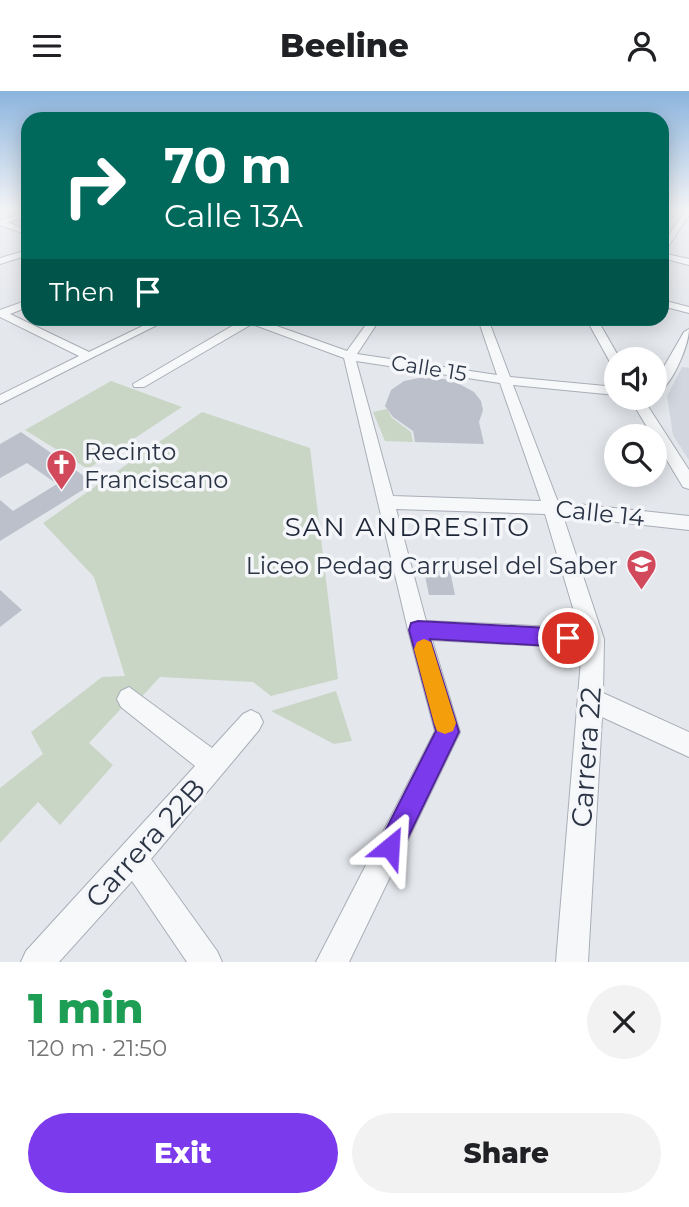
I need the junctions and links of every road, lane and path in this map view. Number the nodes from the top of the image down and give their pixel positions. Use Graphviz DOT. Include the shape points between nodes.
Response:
graph roads {
  1 [pos="21,254"];
  2 [pos="669,258"];
  3 [pos="0,261"];
  4 [pos="689,262"];
  5 [pos="669,305"];
  6 [pos="21,306"];
  7 [pos="689,310"];
  8 [pos="0,314"];
  9 [pos="21,324"];
  10 [pos="25,326"];
  11 [pos="150,326"];
  12 [pos="238,326"];
  13 [pos="269,326"];
  14 [pos="370,326"];
  15 [pos="485,326"];
  16 [pos="596,326"];
  17 [pos="689,332"];
  18 [pos="608,347"];
  19 [pos="88,356"];
  20 [pos="349,356"];
  21 [pos="667,371"];
  22 [pos="504,380"];
  23 [pos="139,384"];
  24 [pos="604,390"];
  25 [pos="0,400"];
  26 [pos="643,410"];
  27 [pos="689,483"];
  28 [pos="385,502"];
  29 [pos="552,508"];
  30 [pos="689,523"];
  31 [pos="418,630"];
  32 [pos="593,639"];
  33 [pos="129,699"];
  34 [pos="591,701"];
  35 [pos="251,722"];
  36 [pos="689,745"];
  37 [pos="214,765"];
  38 [pos="133,857"];
  39 [pos="37,962"];
  40 [pos="206,962"];
  41 [pos="332,962"];
  42 [pos="572,962"];
  1 -- 3 [label="street"];
  2 -- 4 [label="street"];
  5 -- 7 [label="street"];
  6 -- 8 [label="street"];
  8 -- 9 [label="street"];
  10 -- 19 [label="street"];
  11 -- 19 [label="street"];
  12 -- 23 [label="street"];
  13 -- 20 [label="street, Calle 15"];
  14 -- 20 [label="street"];
  15 -- 22 [label="street, Carrera 22"];
  16 -- 18 [label="street"];
  17 -- 21 [label="street"];
  19 -- 25 [label="street"];
  20 -- 22 [label="street, Calle 15"];
  20 -- 28 [label="street"];
  22 -- 24 [label="street, Calle 15"];
  22 -- 29 [label="street, Carrera 22"];
  26 -- 27 [label="street"];
  28 -- 29 [label="street, Calle 14"];
  28 -- 31 [label="street"];
  29 -- 30 [label="street, Calle 14"];
  29 -- 32 [label="street, Carrera 22"];
  31 -- 32 [label="street"];
  31 -- 41 [label="street" via="447,732"];
  32 -- 34 [label="street, Carrera 22"];
  33 -- 37 [label="street"];
  34 -- 36 [label="street"];
  34 -- 42 [label="street, Carrera 22"];
  35 -- 37 [label="street, Carrera 22B"];
  37 -- 38 [label="street, Carrera 22B"];
  38 -- 39 [label="street, Carrera 22B"];
  38 -- 40 [label="street"];
}
